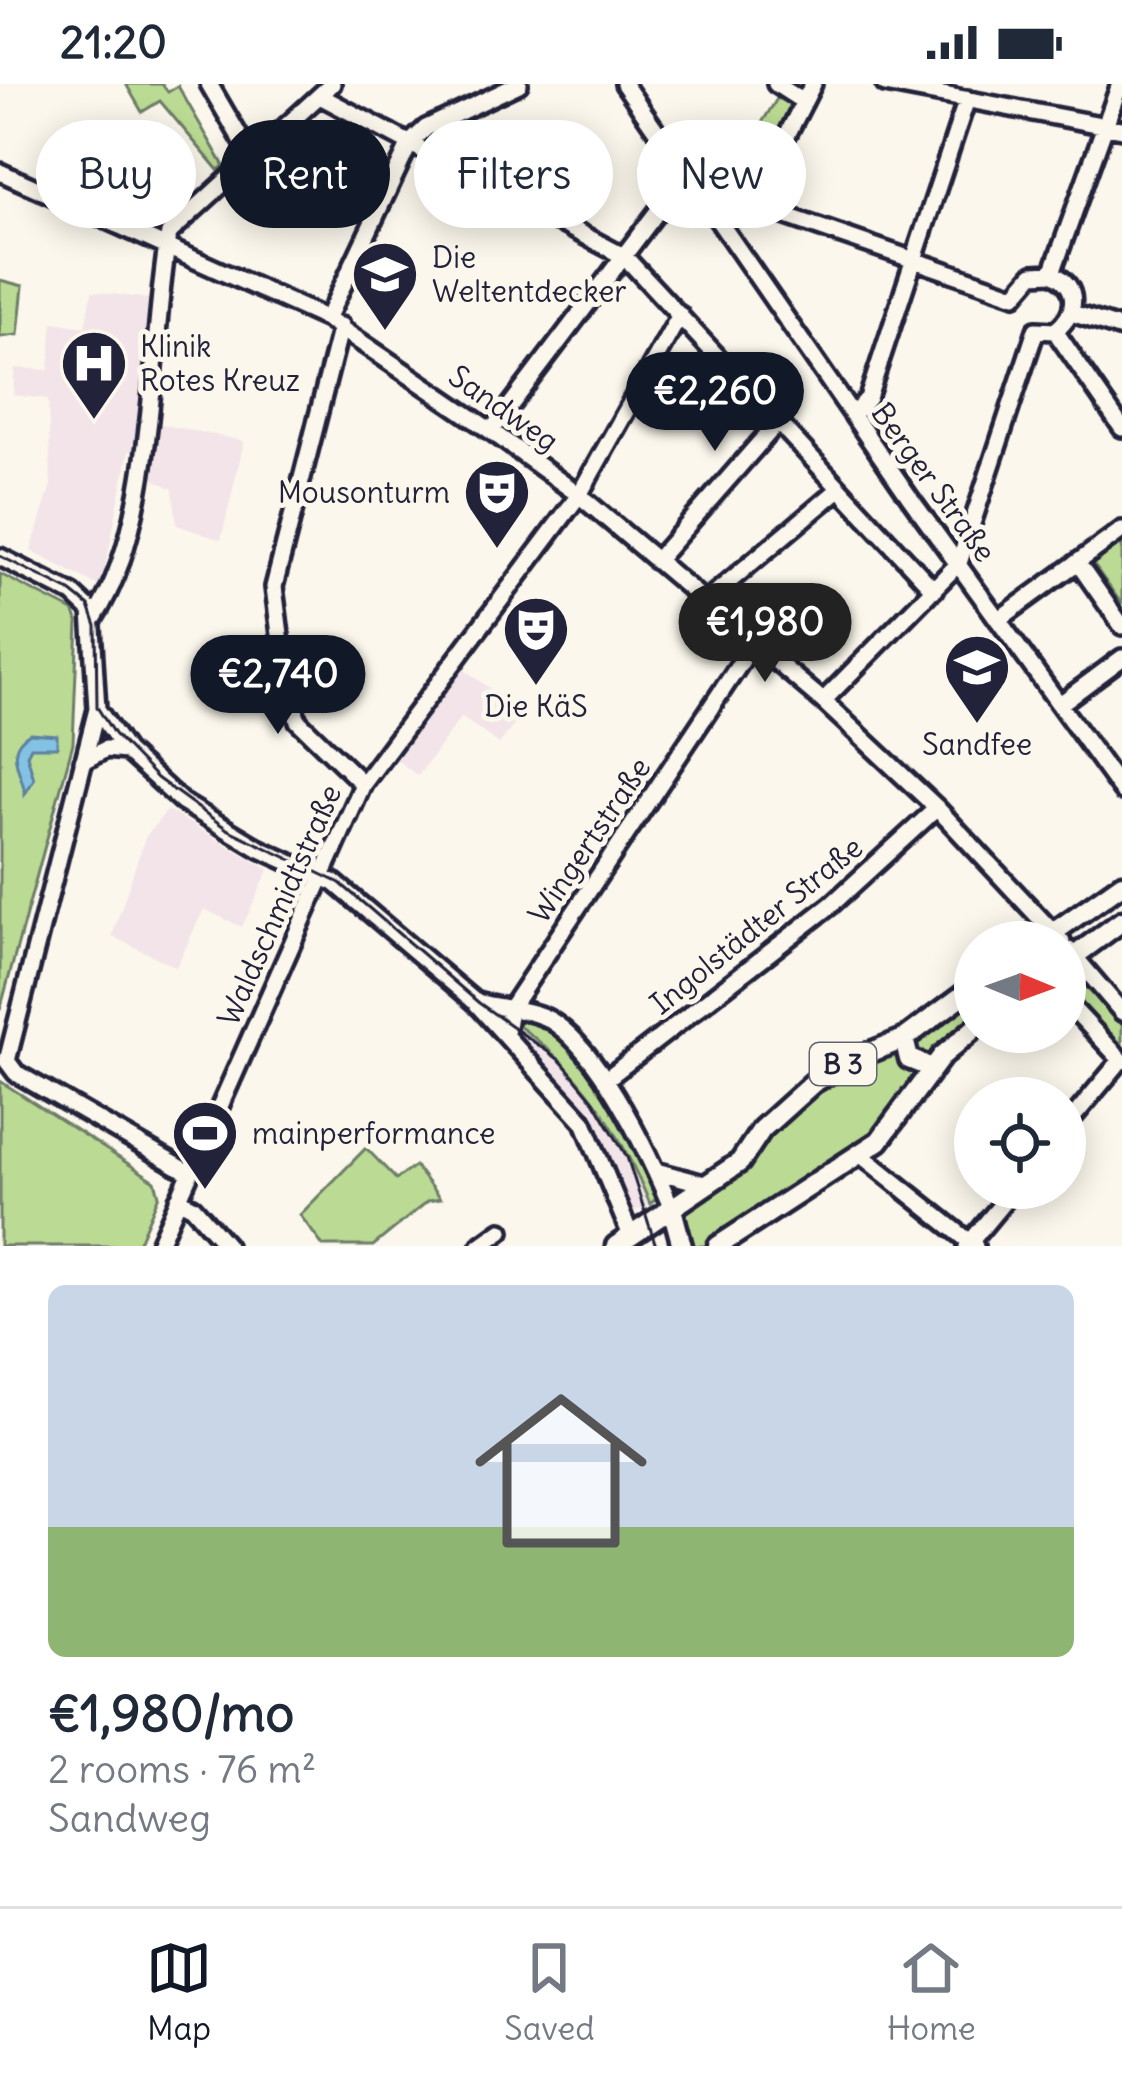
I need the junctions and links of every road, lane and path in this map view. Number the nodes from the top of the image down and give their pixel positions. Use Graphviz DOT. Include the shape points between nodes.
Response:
graph roads {
  1 [pos="209,84"];
  2 [pos="519,84"];
  3 [pos="624,84"];
  4 [pos="776,84"];
  5 [pos="813,84"];
  6 [pos="885,84"];
  7 [pos="1120,84"];
  8 [pos="326,90"];
  9 [pos="967,98"];
  10 [pos="804,102"];
  11 [pos="230,120"];
  12 [pos="293,120"];
  13 [pos="649,120"];
  14 [pos="1114,127"];
  15 [pos="410,142"];
  16 [pos="0,172"];
  17 [pos="220,185"];
  18 [pos="647,228"];
  19 [pos="723,228"];
  20 [pos="166,247"];
  21 [pos="625,257"];
  22 [pos="913,259"];
  23 [pos="1052,273"];
  24 [pos="1072,313"];
  25 [pos="680,316"];
  26 [pos="334,323"];
  27 [pos="1122,329"];
  28 [pos="1054,331"];
  29 [pos="853,415"];
  30 [pos="777,423"];
  31 [pos="1122,428"];
  32 [pos="490,430"];
  33 [pos="838,490"];
  34 [pos="579,495"];
  35 [pos="972,526"];
  36 [pos="1122,530"];
  37 [pos="942,539"];
  38 [pos="0,557"];
  39 [pos="656,561"];
  40 [pos="959,563"];
  41 [pos="1078,563"];
  42 [pos="934,590"];
  43 [pos="706,601"];
  44 [pos="94,618"];
  45 [pos="998,620"];
  46 [pos="1122,626"];
  47 [pos="755,641"];
  48 [pos="1122,658"];
  49 [pos="823,701"];
  50 [pos="1060,704"];
  51 [pos="97,709"];
  52 [pos="126,751"];
  53 [pos="83,761"];
  54 [pos="363,784"];
  55 [pos="1121,788"];
  56 [pos="937,808"];
  57 [pos="322,875"];
  58 [pos="1122,884"];
  59 [pos="1043,921"];
  60 [pos="1082,921"];
  61 [pos="1122,921"];
  62 [pos="1086,937"];
  63 [pos="1086,970"];
  64 [pos="474,1001"];
  65 [pos="954,1002"];
  66 [pos="509,1010"];
  67 [pos="1122,1012"];
  68 [pos="1086,1022"];
  69 [pos="506,1034"];
  70 [pos="904,1040"];
  71 [pos="954,1048"];
  72 [pos="1121,1060"];
  73 [pos="932,1068"];
  74 [pos="605,1080"];
  75 [pos="1086,1102"];
  76 [pos="861,1155"];
  77 [pos="656,1171"];
  78 [pos="188,1172"];
  79 [pos="708,1185"];
  80 [pos="178,1199"];
  81 [pos="998,1209"];
  82 [pos="664,1214"];
  83 [pos="501,1231"];
  84 [pos="631,1243"];
  85 [pos="970,1245"];
  86 [pos="158,1246"];
  87 [pos="227,1246"];
  88 [pos="480,1246"];
  89 [pos="682,1246"];
  90 [pos="718,1246"];
  1 -- 11 [label="street"];
  2 -- 15 [label="street"];
  3 -- 13 [label="street, Berger Straße"];
  4 -- 10 [label="street"];
  5 -- 10 [label="street"];
  6 -- 9 [label="street"];
  7 -- 14 [label="street"];
  8 -- 12 [label="street"];
  8 -- 15 [label="street"];
  9 -- 14 [label="street"];
  9 -- 22 [label="street"];
  10 -- 22 [label="street" via="752,204"];
  14 -- 23 [label="street"];
  15 -- 21 [label="street"];
  15 -- 26 [label="street"];
  16 -- 20 [label="street, Sandweg"];
  17 -- 20 [label="street" via="176,221"];
  18 -- 21 [label="street"];
  19 -- 29 [label="street, Berger Straße"];
  20 -- 26 [label="street, Sandweg"];
  20 -- 44 [label="street" via="141,468 111,587"];
  21 -- 25 [label="street"];
  21 -- 32 [label="street"];
  22 -- 23 [label="street" via="1016,295 1025,278"];
  22 -- 29 [label="street" via="868,398"];
  23 -- 24 [label="street" via="1071,288"];
  24 -- 27 [label="street"];
  24 -- 28 [label="street"];
  25 -- 30 [label="street"];
  25 -- 34 [label="street, Waldschmidtstraße"];
  26 -- 32 [label="street, Sandweg"];
  26 -- 54 [label="street" via="274,587 298,721"];
  28 -- 31 [label="street"];
  28 -- 35 [label="street" via="1036,330"];
  29 -- 37 [label="street, Berger Straße"];
  30 -- 33 [label="street"];
  30 -- 39 [label="street"];
  32 -- 34 [label="street, Sandweg"];
  33 -- 42 [label="street"];
  33 -- 43 [label="street"];
  34 -- 39 [label="street, Sandweg"];
  34 -- 54 [label="street, Waldschmidtstraße"];
  35 -- 37 [label="street"];
  35 -- 40 [label="street"];
  36 -- 41 [label="street"];
  37 -- 40 [label="street, Berger Straße"];
  38 -- 44 [label="street" via="76,596"];
  39 -- 43 [label="street, Sandweg"];
  40 -- 42 [label="street"];
  40 -- 45 [label="street, Berger Straße"];
  41 -- 45 [label="street"];
  41 -- 46 [label="street"];
  42 -- 49 [label="street"];
  43 -- 47 [label="street, Sandweg"];
  44 -- 51 [label="street"];
  45 -- 50 [label="street, Berger Straße"];
  47 -- 49 [label="street, Sandweg"];
  47 -- 66 [label="street, Wingertstraße"];
  48 -- 50 [label="street"];
  49 -- 56 [label="street, Sandweg"];
  50 -- 55 [label="street, Berger Straße"];
  51 -- 52 [label="street"];
  51 -- 53 [label="street"];
  52 -- 53 [label="street" via="106,749"];
  52 -- 57 [label="street" via="227,832"];
  53 -- 78 [label="street" via="7,1061"];
  54 -- 57 [label="street, Waldschmidtstraße"];
  56 -- 59 [label="street, Sandweg"];
  56 -- 74 [label="street, Ingolstädter Straße" via="831,905"];
  57 -- 64 [label="street"];
  57 -- 78 [label="street, Waldschmidtstraße"];
  58 -- 60 [label="main road"];
  61 -- 62 [label="main road"];
  63 -- 67 [label="street, Sandweg"];
  64 -- 66 [label="street"];
  64 -- 69 [label="street"];
  65 -- 70 [label="main road, B 3"];
  66 -- 69 [label="street"];
  66 -- 74 [label="street" via="555,1024"];
  68 -- 72 [label="street"];
  69 -- 84 [label="street" via="590,1130"];
  70 -- 73 [label="main road" via="909,1059"];
  70 -- 79 [label="main road, B 3" via="814,1083"];
  71 -- 73 [label="main road, B 3"];
  72 -- 75 [label="street"];
  73 -- 76 [label="main road, B 3" via="899,1120"];
  74 -- 77 [label="street"];
  76 -- 85 [label="street"];
  76 -- 90 [label="main road, B 3"];
  77 -- 79 [label="street"];
  77 -- 82 [label="street"];
  78 -- 80 [label="street, Waldschmidtstraße"];
  79 -- 82 [label="main road, B 3"];
  80 -- 86 [label="street, Waldschmidtstraße"];
  80 -- 87 [label="street"];
  81 -- 85 [label="street"];
  82 -- 84 [label="main road, B 3"];
  82 -- 89 [label="main road"];
  83 -- 88 [label="street"];
}
